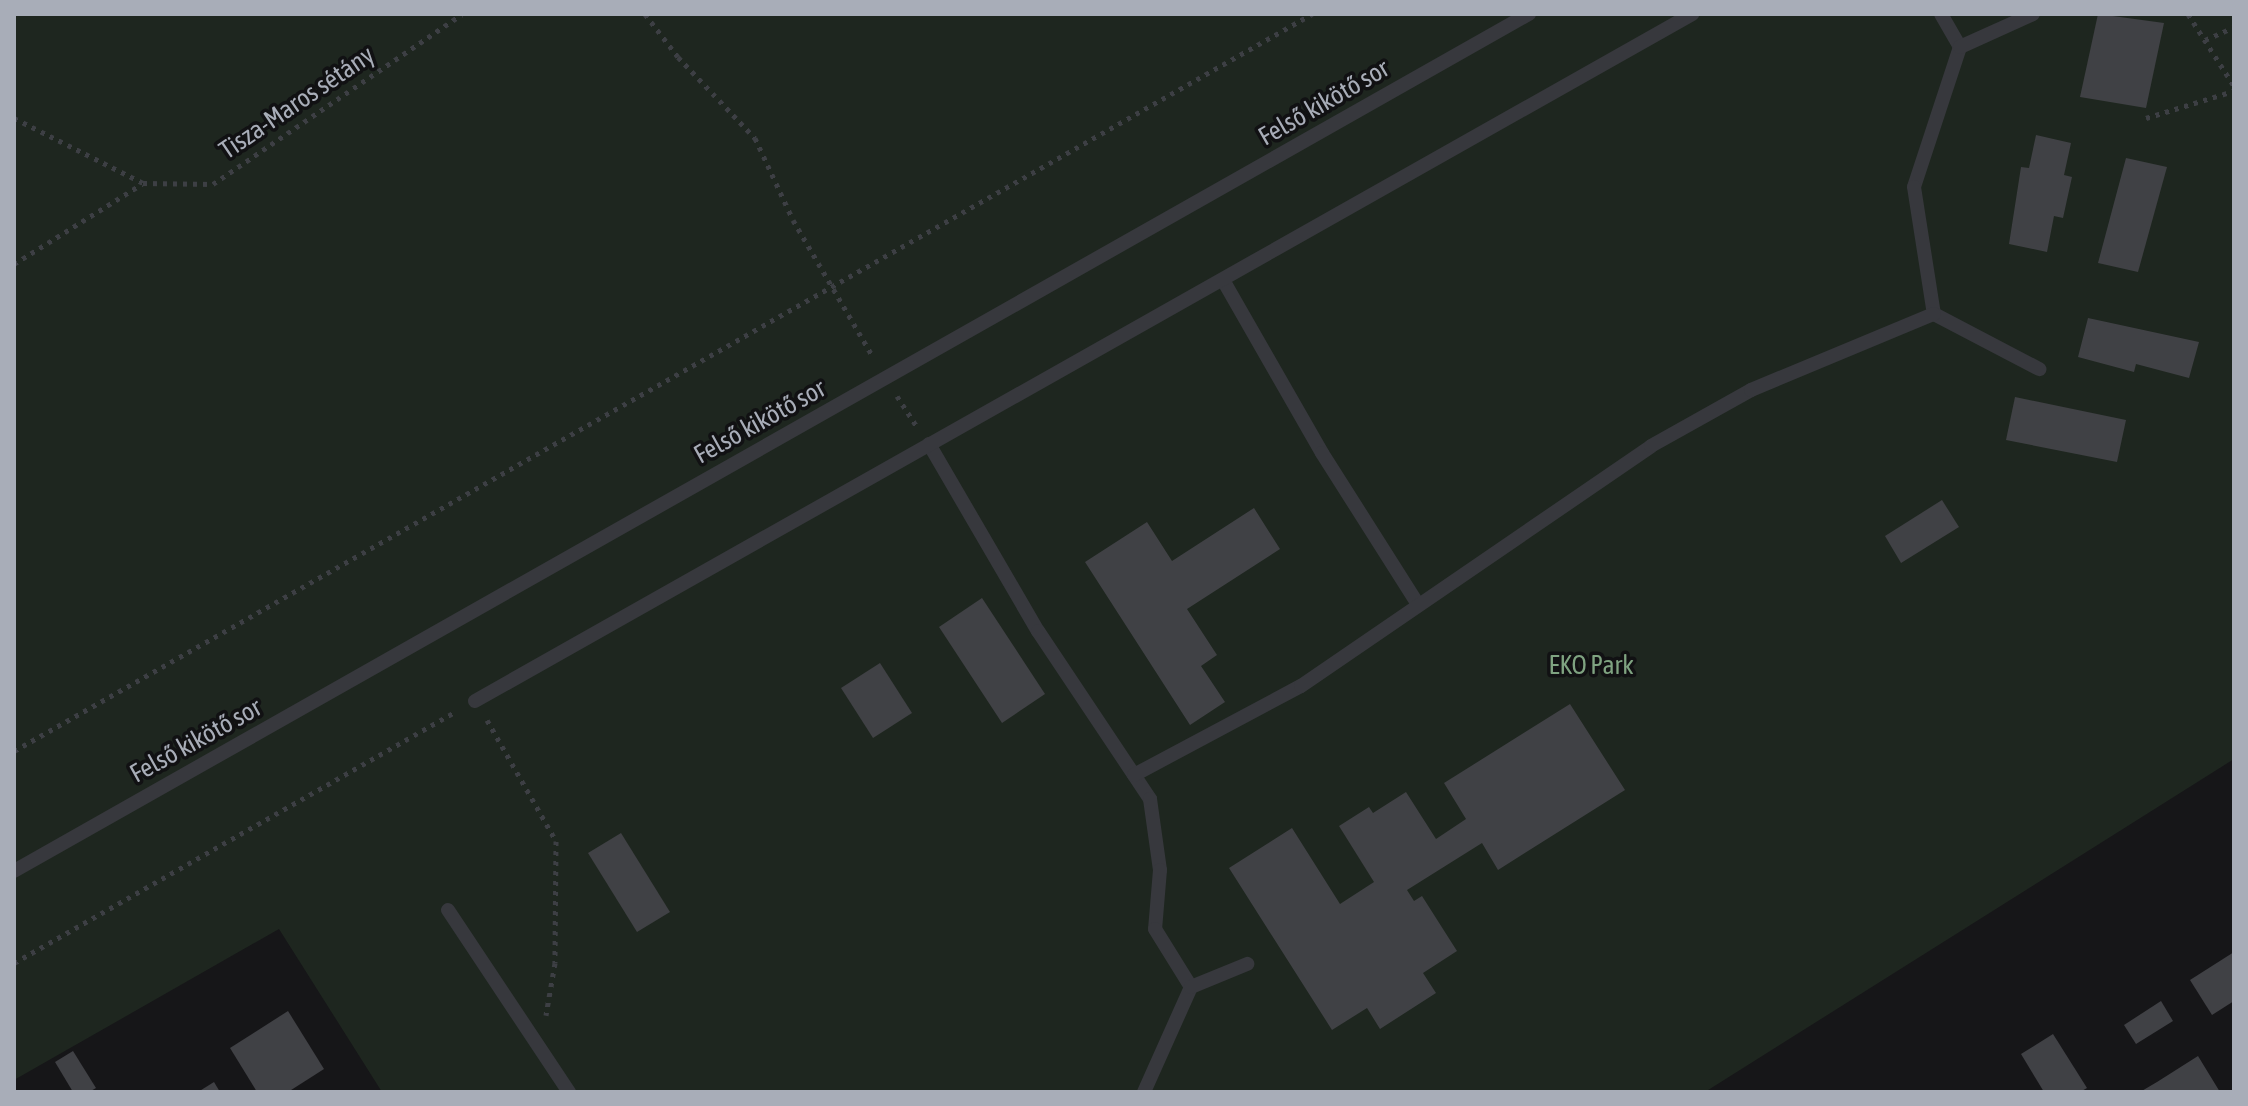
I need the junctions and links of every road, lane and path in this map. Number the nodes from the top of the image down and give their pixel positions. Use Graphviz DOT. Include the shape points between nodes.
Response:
graph roads {
  1 [pos="462,14"];
  2 [pos="645,14"];
  3 [pos="1312,14"];
  4 [pos="1529,14"];
  5 [pos="1692,14"];
  6 [pos="1941,14"];
  7 [pos="2033,14"];
  8 [pos="2188,14"];
  9 [pos="2234,27"];
  10 [pos="2205,40"];
  11 [pos="1960,47"];
  12 [pos="2234,88"];
  13 [pos="14,118"];
  14 [pos="2146,118"];
  15 [pos="143,183"];
  16 [pos="14,264"];
  17 [pos="1223,280"];
  18 [pos="834,283"];
  19 [pos="1934,314"];
  20 [pos="2039,369"];
  21 [pos="885,379"];
  22 [pos="929,444"];
  23 [pos="1418,604"];
  24 [pos="475,701"];
  25 [pos="14,751"];
  26 [pos="1134,775"];
  27 [pos="14,871"];
  28 [pos="448,910"];
  29 [pos="14,963"];
  30 [pos="1247,964"];
  31 [pos="1191,987"];
  32 [pos="541,1049"];
  33 [pos="569,1092"];
  34 [pos="1144,1092"];
  1 -- 15 [label="path, Tisza-Maros sétány" via="213,184"];
  2 -- 18 [label="path" via="755,138 793,220"];
  3 -- 18 [label="path"];
  4 -- 21 [label="lane, Felső kikötő sor"];
  5 -- 17 [label="lane"];
  6 -- 11 [label="lane"];
  7 -- 11 [label="lane"];
  8 -- 10 [label="path"];
  9 -- 10 [label="path"];
  10 -- 12 [label="path"];
  11 -- 19 [label="lane" via="1914,187"];
  12 -- 14 [label="path"];
  13 -- 15 [label="path, Tisza-Maros sétány"];
  15 -- 16 [label="path"];
  17 -- 22 [label="lane"];
  17 -- 23 [label="lane" via="1314,441"];
  18 -- 21 [label="path"];
  18 -- 25 [label="path"];
  19 -- 20 [label="lane"];
  19 -- 23 [label="lane" via="1751,390 1664,439"];
  21 -- 22 [label="path"];
  21 -- 27 [label="lane, Felső kikötő sor"];
  22 -- 24 [label="lane"];
  22 -- 26 [label="lane" via="991,556"];
  23 -- 26 [label="lane" via="1301,686"];
  24 -- 29 [label="path"];
  24 -- 32 [label="path" via="556,841 555,963"];
  26 -- 31 [label="lane" via="1150,799 1160,870 1155,929"];
  28 -- 32 [label="lane"];
  30 -- 31 [label="lane"];
  31 -- 34 [label="lane"];
  32 -- 33 [label="lane"];
}
